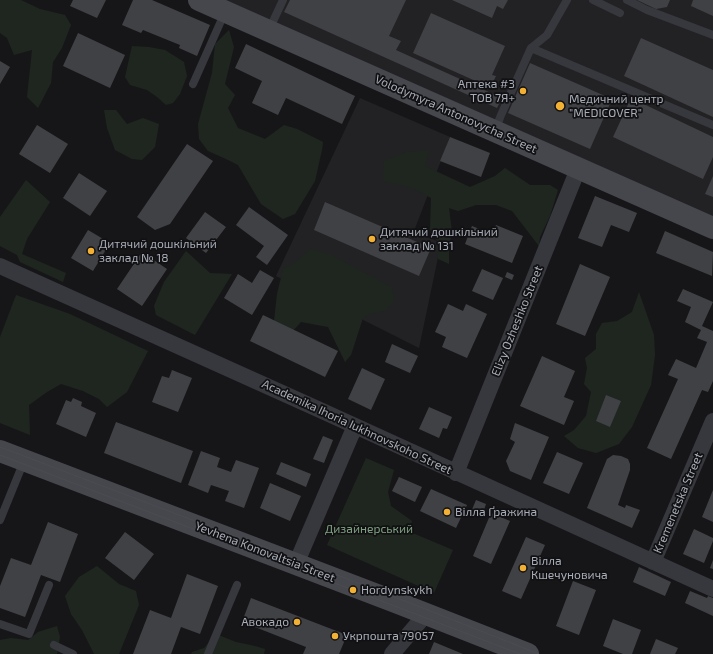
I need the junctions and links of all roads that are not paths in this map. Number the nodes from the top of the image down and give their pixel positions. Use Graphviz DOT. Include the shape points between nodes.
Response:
graph roads {
  1 [pos="199,0"];
  2 [pos="283,0"];
  3 [pos="567,0"];
  4 [pos="593,0"];
  5 [pos="627,0"];
  6 [pos="225,11"];
  7 [pos="620,13"];
  8 [pos="269,31"];
  9 [pos="713,35"];
  10 [pos="531,48"];
  11 [pos="193,84"];
  12 [pos="713,125"];
  13 [pos="495,131"];
  14 [pos="578,169"];
  15 [pos="713,228"];
  16 [pos="0,266"];
  17 [pos="713,421"];
  18 [pos="355,426"];
  19 [pos="0,451"];
  20 [pos="24,460"];
  21 [pos="456,473"];
  22 [pos="0,520"];
  23 [pos="653,562"];
  24 [pos="296,564"];
  25 [pos="50,585"];
  26 [pos="237,586"];
  27 [pos="713,589"];
  28 [pos="426,614"];
  29 [pos="0,624"];
  30 [pos="54,645"];
  31 [pos="73,654"];
  32 [pos="208,654"];
  33 [pos="392,654"];
  34 [pos="528,654"];
  1 -- 6 [label="main road, Volodymyra Antonovycha Street"];
  2 -- 8 [label="lane"];
  3 -- 10 [label="lane" via="547,35"];
  4 -- 7 [label="lane"];
  5 -- 9 [label="lane"];
  6 -- 8 [label="main road, Volodymyra Antonovycha Street"];
  6 -- 11 [label="lane"];
  8 -- 13 [label="main road, Volodymyra Antonovycha Street"];
  10 -- 12 [label="lane"];
  10 -- 13 [label="lane"];
  13 -- 14 [label="main road, Volodymyra Antonovycha Street"];
  14 -- 15 [label="main road, Volodymyra Antonovycha Street"];
  14 -- 21 [label="street, Elizy Ozheshko Street"];
  16 -- 18 [label="street, Academika Ihoria Iukhnovskoho Street"];
  17 -- 23 [label="street, Kremenetska Street"];
  18 -- 21 [label="street, Academika Ihoria Iukhnovskoho Street"];
  18 -- 24 [label="street"];
  19 -- 20 [label="main road, Yevhena Konovaltsia Street"];
  20 -- 22 [label="lane"];
  20 -- 24 [label="main road, Yevhena Konovaltsia Street"];
  21 -- 23 [label="street, Academika Ihoria Iukhnovskoho Street"];
  23 -- 27 [label="street, Academika Ihoria Iukhnovskoho Street"];
  24 -- 28 [label="main road, Yevhena Konovaltsia Street"];
  25 -- 29 [label="lane" via="29,634"];
  26 -- 32 [label="lane"];
  28 -- 33 [label="street"];
  28 -- 34 [label="main road, Yevhena Konovaltsia Street"];
  30 -- 31 [label="lane"];
}
